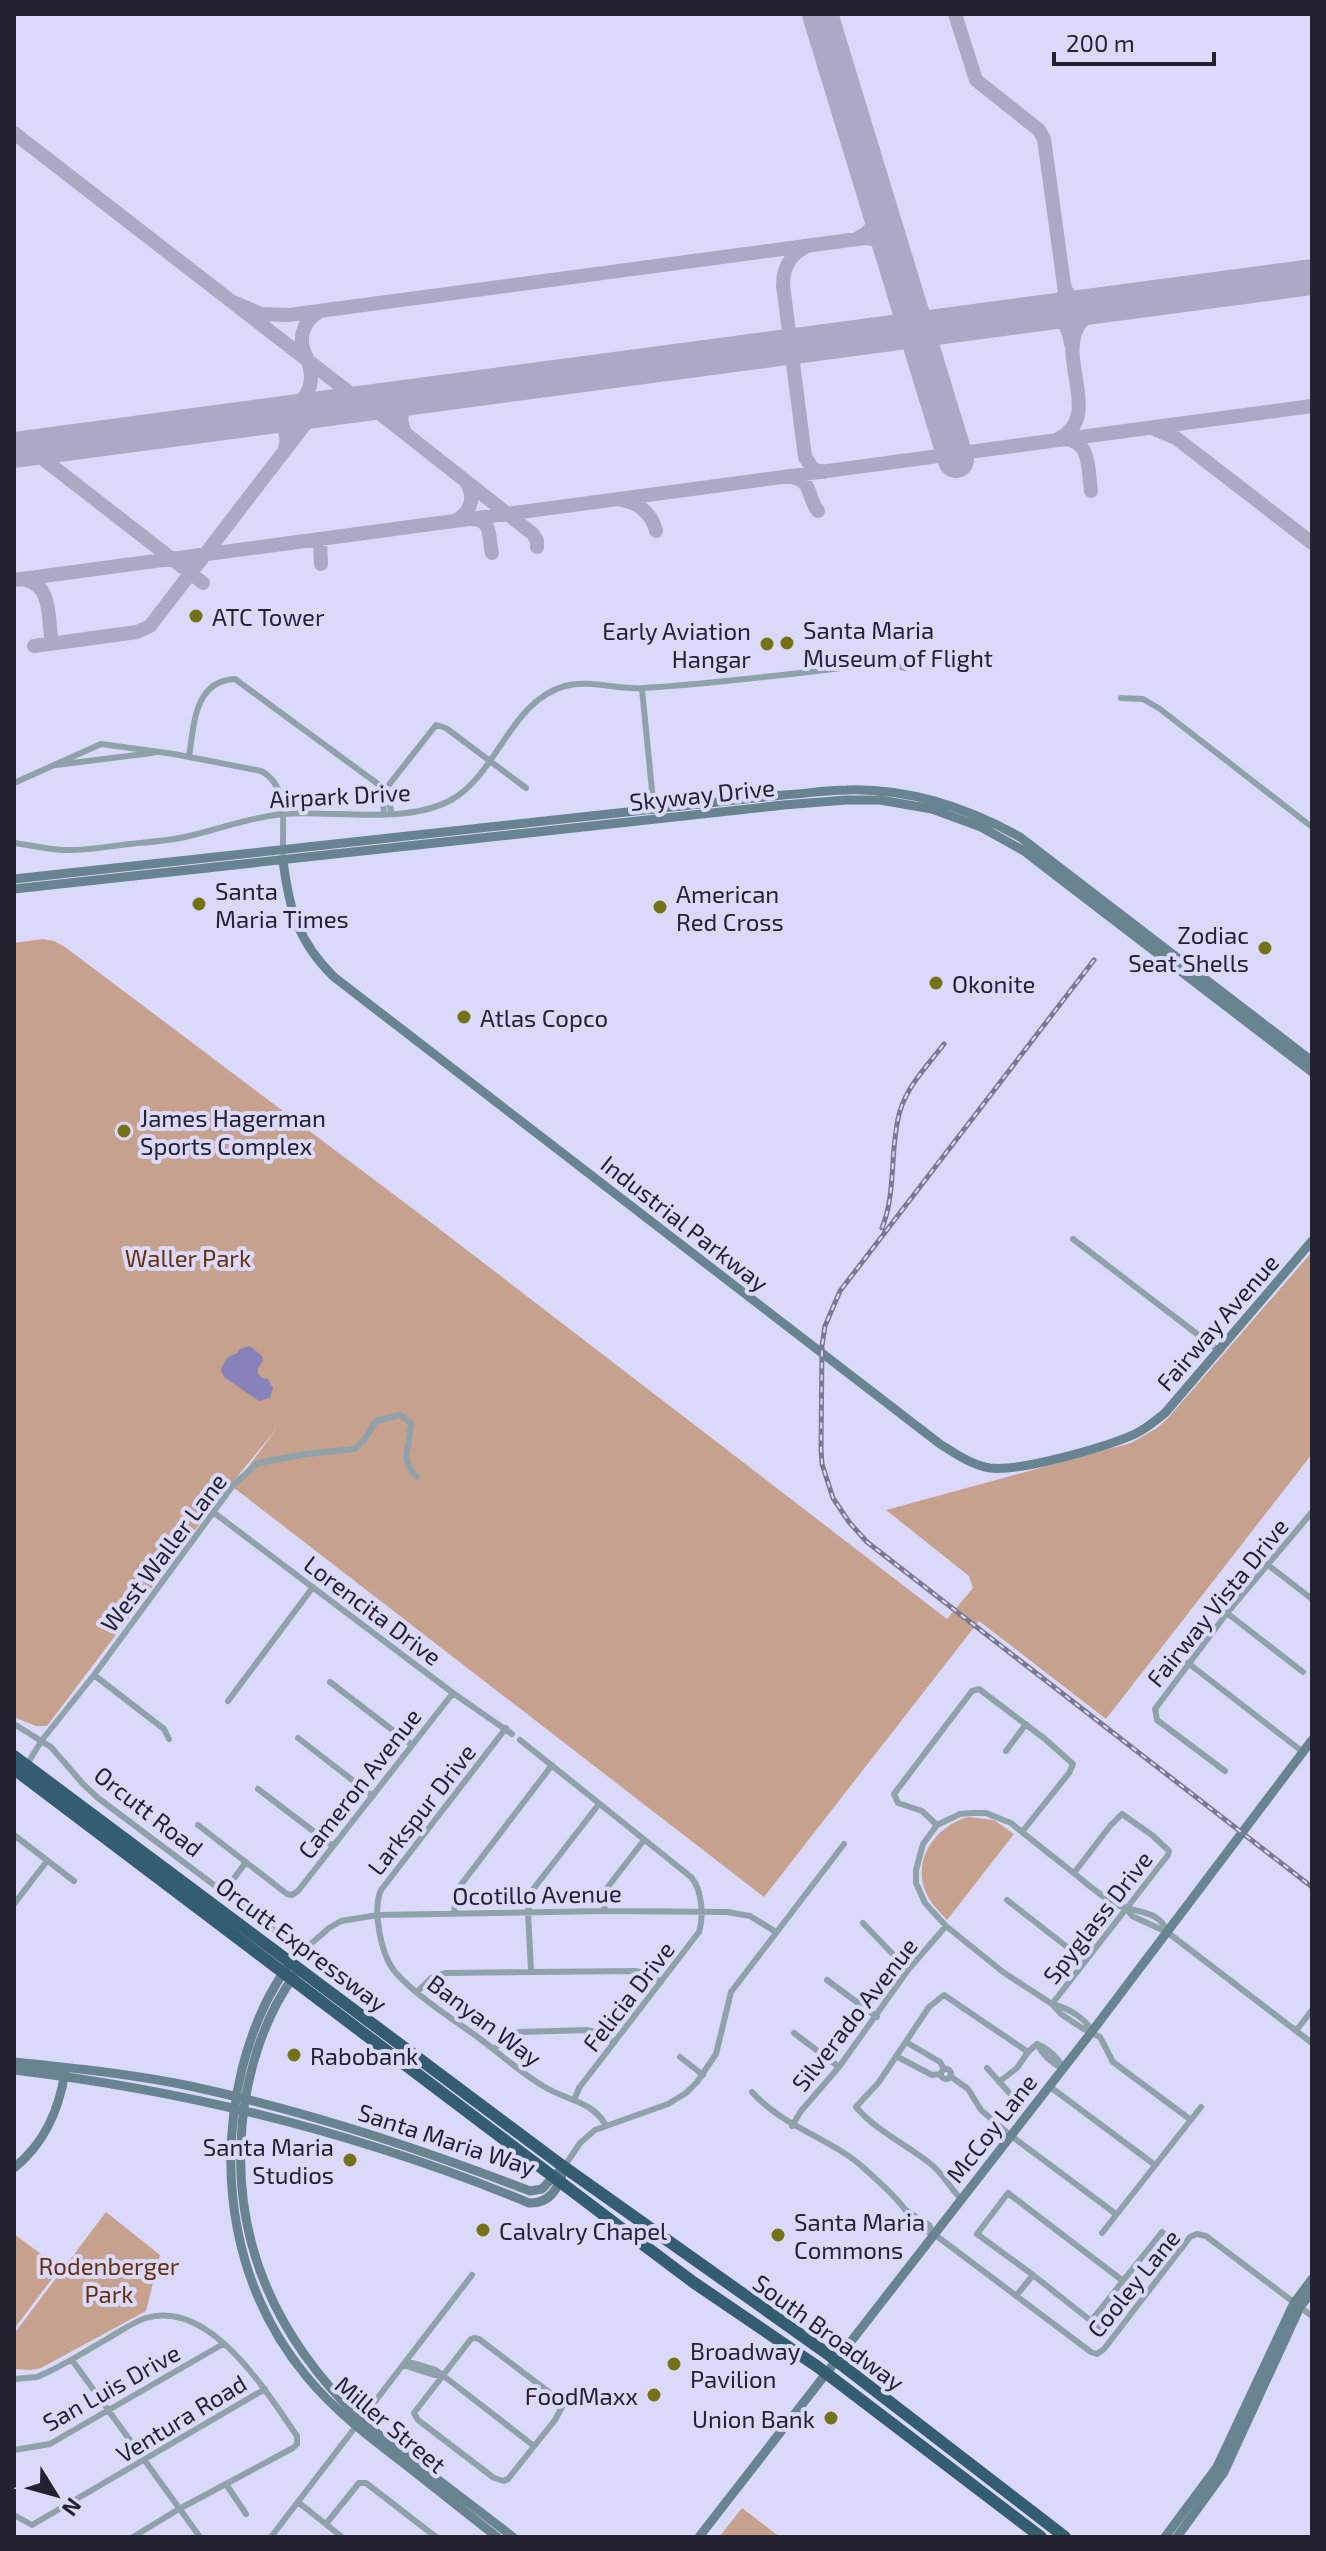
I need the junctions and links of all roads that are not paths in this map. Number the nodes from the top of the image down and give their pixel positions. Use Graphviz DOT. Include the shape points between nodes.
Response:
graph roads {
  1 [pos="906,668"];
  2 [pos="642,689"];
  3 [pos="1121,698"];
  4 [pos="159,752"];
  5 [pos="189,757"];
  6 [pos="490,760"];
  7 [pos="48,766"];
  8 [pos="14,783"];
  9 [pos="385,786"];
  10 [pos="526,788"];
  11 [pos="282,814"];
  12 [pos="388,814"];
  13 [pos="655,814"];
  14 [pos="1312,827"];
  15 [pos="14,843"];
  16 [pos="283,848"];
  17 [pos="283,860"];
  18 [pos="14,879"];
  19 [pos="14,889"];
  20 [pos="1312,1061"];
  21 [pos="1312,1072"];
  22 [pos="1073,1239"];
  23 [pos="1312,1241"];
  24 [pos="1218,1350"];
  25 [pos="1149,1426"];
  26 [pos="417,1477"];
  27 [pos="213,1512"];
  28 [pos="1311,1516"];
  29 [pos="1268,1565"];
  30 [pos="313,1587"];
  31 [pos="1312,1599"];
  32 [pos="1227,1613"];
  33 [pos="1188,1663"];
  34 [pos="1303,1672"];
  35 [pos="94,1675"];
  36 [pos="330,1682"];
  37 [pos="453,1693"];
  38 [pos="228,1701"];
  39 [pos="14,1724"];
  40 [pos="1026,1724"];
  41 [pos="506,1728"];
  42 [pos="512,1734"];
  43 [pos="298,1738"];
  44 [pos="169,1739"];
  45 [pos="42,1740"];
  46 [pos="520,1740"];
  47 [pos="1312,1740"];
  48 [pos="412,1745"];
  49 [pos="1006,1751"];
  50 [pos="1303,1752"];
  51 [pos="14,1756"];
  52 [pos="552,1765"];
  53 [pos="1225,1771"];
  54 [pos="20,1773"];
  55 [pos="258,1789"];
  56 [pos="373,1796"];
  57 [pos="599,1804"];
  58 [pos="198,1825"];
  59 [pos="937,1825"];
  60 [pos="1022,1832"];
  61 [pos="14,1835"];
  62 [pos="644,1840"];
  63 [pos="844,1844"];
  64 [pos="333,1846"];
  65 [pos="47,1861"];
  66 [pos="246,1862"];
  67 [pos="1074,1873"];
  68 [pos="74,1881"];
  69 [pos="224,1892"];
  70 [pos="1007,1900"];
  71 [pos="14,1904"];
  72 [pos="1126,1908"];
  73 [pos="604,1911"];
  74 [pos="701,1911"];
  75 [pos="528,1912"];
  76 [pos="454,1913"];
  77 [pos="378,1915"];
  78 [pos="863,1923"];
  79 [pos="946,1926"];
  80 [pos="776,1932"];
  81 [pos="1167,1932"];
  82 [pos="304,1950"];
  83 [pos="1085,1961"];
  84 [pos="908,1970"];
  85 [pos="291,1971"];
  86 [pos="531,1971"];
  87 [pos="827,1980"];
  88 [pos="661,1982"];
  89 [pos="418,1991"];
  90 [pos="1052,2004"];
  91 [pos="1312,2010"];
  92 [pos="877,2017"];
  93 [pos="1092,2031"];
  94 [pos="1296,2031"];
  95 [pos="794,2033"];
  96 [pos="614,2042"];
  97 [pos="906,2042"];
  98 [pos="1312,2043"];
  99 [pos="494,2049"];
  100 [pos="1028,2052"];
  101 [pos="896,2056"];
  102 [pos="680,2057"];
  103 [pos="14,2062"];
  104 [pos="839,2067"];
  105 [pos="987,2068"];
  106 [pos="1063,2068"];
  107 [pos="14,2070"];
  108 [pos="65,2072"];
  109 [pos="942,2072"];
  110 [pos="703,2075"];
  111 [pos="999,2082"];
  112 [pos="1049,2086"];
  113 [pos="752,2092"];
  114 [pos="1013,2097"];
  115 [pos="241,2098"];
  116 [pos="574,2100"];
  117 [pos="1201,2107"];
  118 [pos="238,2110"];
  119 [pos="1191,2120"];
  120 [pos="605,2124"];
  121 [pos="792,2126"];
  122 [pos="1010,2135"];
  123 [pos="1155,2165"];
  124 [pos="564,2167"];
  125 [pos="14,2168"];
  126 [pos="556,2180"];
  127 [pos="961,2199"];
  128 [pos="1116,2214"];
  129 [pos="1153,2225"];
  130 [pos="1162,2232"];
  131 [pos="1102,2233"];
  132 [pos="934,2234"];
  133 [pos="1182,2248"];
  134 [pos="472,2275"];
  135 [pos="1033,2275"];
  136 [pos="1312,2279"];
  137 [pos="1123,2281"];
  138 [pos="1312,2292"];
  139 [pos="1016,2296"];
  140 [pos="1297,2305"];
  141 [pos="1312,2316"];
  142 [pos="1091,2321"];
  143 [pos="1100,2328"];
  144 [pos="223,2344"];
  145 [pos="72,2360"];
  146 [pos="837,2361"];
  147 [pos="405,2363"];
  148 [pos="827,2374"];
  149 [pos="443,2375"];
  150 [pos="14,2379"];
  151 [pos="265,2389"];
  152 [pos="108,2411"];
  153 [pos="358,2423"];
  154 [pos="943,2444"];
  155 [pos="534,2446"];
  156 [pos="14,2450"];
  157 [pos="933,2455"];
  158 [pos="143,2462"];
  159 [pos="226,2484"];
  160 [pos="298,2502"];
  161 [pos="179,2509"];
  162 [pos="246,2514"];
  163 [pos="14,2515"];
  164 [pos="326,2524"];
  165 [pos="704,2535"];
  166 [pos="133,2537"];
  167 [pos="200,2537"];
  168 [pos="271,2537"];
  169 [pos="342,2537"];
  170 [pos="436,2537"];
  171 [pos="497,2537"];
  172 [pos="513,2537"];
  173 [pos="1041,2537"];
  174 [pos="1065,2537"];
  175 [pos="1165,2537"];
  176 [pos="1177,2537"];
  1 -- 2 [label="street, Airpark Drive" via="885,663"];
  2 -- 6 [label="street, Airpark Drive" via="585,684 554,690 530,707"];
  2 -- 13 [label="street"];
  3 -- 14 [label="street" via="1143,699 1160,709"];
  4 -- 5 [label="street"];
  4 -- 7 [label="street"];
  4 -- 7 [label="street" via="101,744"];
  5 -- 9 [label="street" via="200,699 215,684 235,679"];
  5 -- 11 [label="street" via="270,776 280,790"];
  6 -- 9 [label="street" via="436,725"];
  6 -- 10 [label="street"];
  6 -- 12 [label="street, Airpark Drive" via="449,802"];
  7 -- 8 [label="street"];
  9 -- 12 [label="street"];
  11 -- 12 [label="street, Airpark Drive"];
  11 -- 15 [label="street, Airpark Drive" via="175,839 105,847 60,850"];
  11 -- 16 [label="street"];
  13 -- 16 [label="main road, Skyway Drive"];
  13 -- 17 [label="main road, Skyway Drive"];
  13 -- 20 [label="main road, Skyway Drive" via="846,790 910,795 967,811 1042,852"];
  13 -- 21 [label="main road, Skyway Drive" via="846,800 903,803 964,820 1024,851"];
  16 -- 17 [label="street"];
  16 -- 18 [label="main road, Skyway Drive"];
  17 -- 19 [label="main road, Skyway Drive"];
  17 -- 25 [label="main road, Industrial Parkway" via="295,921 312,953 334,977 940,1444 989,1468 1020,1467"];
  22 -- 24 [label="street"];
  23 -- 24 [label="main road, Fairway Avenue"];
  24 -- 25 [label="main road, Fairway Avenue"];
  26 -- 27 [label="street, West Waller Lane" via="406,1459 411,1423 400,1415 387,1417 376,1421 355,1449 258,1463"];
  27 -- 30 [label="street, Lorencita Drive"];
  27 -- 35 [label="street, West Waller Lane"];
  28 -- 29 [label="street, Fairway Vista Drive"];
  29 -- 31 [label="street"];
  29 -- 32 [label="street, Fairway Vista Drive"];
  30 -- 37 [label="street, Lorencita Drive"];
  30 -- 38 [label="street"];
  32 -- 33 [label="street, Fairway Vista Drive"];
  32 -- 34 [label="street"];
  33 -- 50 [label="street"];
  33 -- 53 [label="street, Fairway Vista Drive" via="1155,1716"];
  35 -- 44 [label="street" via="164,1729"];
  35 -- 45 [label="street, West Waller Lane"];
  36 -- 48 [label="street"];
  37 -- 41 [label="street, Lorencita Drive"];
  37 -- 48 [label="street, Cameron Avenue"];
  39 -- 45 [label="street, Orcutt Road"];
  40 -- 49 [label="street"];
  40 -- 59 [label="street" via="982,1690 972,1691 894,1794 898,1803 922,1811"];
  40 -- 60 [label="street" via="1073,1764"];
  41 -- 42 [label="street, Lorencita Drive"];
  41 -- 77 [label="street, Larkspur Drive" via="381,1890"];
  43 -- 56 [label="street"];
  45 -- 54 [label="street, West Waller Lane"];
  45 -- 69 [label="street, Orcutt Road" via="98,1798"];
  46 -- 52 [label="street"];
  47 -- 50 [label="main road, McCoy Lane"];
  48 -- 56 [label="street, Cameron Avenue"];
  50 -- 81 [label="main road, McCoy Lane"];
  51 -- 54 [label="highway, Orcutt Expressway"];
  52 -- 57 [label="street"];
  52 -- 76 [label="street" via="457,1890"];
  54 -- 85 [label="highway, Orcutt Expressway"];
  55 -- 64 [label="street"];
  56 -- 64 [label="street, Cameron Avenue"];
  57 -- 62 [label="street"];
  57 -- 75 [label="street" via="534,1885"];
  58 -- 66 [label="street"];
  59 -- 60 [label="street" via="960,1814 986,1813"];
  59 -- 79 [label="street" via="918,1856 916,1883 925,1903"];
  60 -- 67 [label="street"];
  61 -- 65 [label="street"];
  62 -- 73 [label="street" via="607,1888"];
  62 -- 74 [label="street" via="694,1879"];
  63 -- 80 [label="street"];
  64 -- 66 [label="street, Cameron Avenue" via="292,1895"];
  65 -- 68 [label="street"];
  65 -- 71 [label="street"];
  66 -- 69 [label="street"];
  67 -- 72 [label="street"];
  67 -- 72 [label="street, Spyglass Drive" via="1122,1814 1169,1851"];
  69 -- 82 [label="street, Orcutt Road"];
  70 -- 83 [label="street"];
  72 -- 81 [label="street" via="1159,1919"];
  72 -- 83 [label="street, Spyglass Drive"];
  73 -- 74 [label="street, Ocotillo Avenue"];
  73 -- 75 [label="street, Ocotillo Avenue"];
  74 -- 80 [label="street, Ocotillo Avenue" via="742,1914"];
  74 -- 88 [label="street, Felicia Drive" via="699,1932"];
  75 -- 76 [label="street, Ocotillo Avenue"];
  75 -- 86 [label="street"];
  76 -- 77 [label="street, Ocotillo Avenue"];
  77 -- 82 [label="street, Ocotillo Avenue" via="341,1921"];
  77 -- 89 [label="street, Banyan Way" via="386,1957"];
  78 -- 84 [label="street"];
  79 -- 84 [label="street, Silverado Avenue"];
  79 -- 90 [label="street"];
  80 -- 110 [label="street" via="731,1992 716,2054"];
  81 -- 93 [label="main road, McCoy Lane"];
  81 -- 94 [label="street"];
  83 -- 90 [label="street, Spyglass Drive"];
  84 -- 92 [label="street, Silverado Avenue"];
  85 -- 115 [label="main road, Miller Street" via="256,2027"];
  85 -- 124 [label="highway, Orcutt Expressway"];
  85 -- 126 [label="highway, Orcutt Expressway"];
  86 -- 88 [label="street" via="635,1971"];
  86 -- 89 [label="street" via="445,1973"];
  87 -- 92 [label="street"];
  88 -- 96 [label="street, Felicia Drive"];
  89 -- 99 [label="street, Banyan Way"];
  90 -- 93 [label="street"];
  91 -- 94 [label="street"];
  92 -- 104 [label="street, Silverado Avenue"];
  93 -- 106 [label="main road, McCoy Lane"];
  93 -- 119 [label="street" via="1104,2041 1113,2062"];
  94 -- 98 [label="street"];
  95 -- 104 [label="street"];
  96 -- 99 [label="street" via="587,2030 520,2032"];
  96 -- 116 [label="street, Felicia Drive"];
  97 -- 100 [label="street" via="929,2007 944,1995"];
  97 -- 101 [label="street"];
  97 -- 109 [label="street" via="940,2062"];
  99 -- 116 [label="street, Banyan Way" via="539,2084"];
  100 -- 106 [label="street" via="1037,2044"];
  100 -- 111 [label="street"];
  101 -- 109 [label="street" via="932,2075"];
  101 -- 127 [label="street" via="856,2107 930,2163"];
  102 -- 110 [label="street"];
  103 -- 108 [label="main road, Santa Maria Way"];
  104 -- 121 [label="street, Silverado Avenue"];
  105 -- 111 [label="street"];
  106 -- 112 [label="main road, McCoy Lane"];
  107 -- 108 [label="main road, Santa Maria Way"];
  108 -- 115 [label="main road, Santa Maria Way"];
  108 -- 118 [label="main road, Santa Maria Way"];
  108 -- 125 [label="main road" via="48,2128"];
  109 -- 122 [label="street" via="968,2089 981,2110"];
  110 -- 120 [label="street" via="668,2104"];
  111 -- 114 [label="street"];
  112 -- 122 [label="main road, McCoy Lane"];
  112 -- 123 [label="street"];
  113 -- 121 [label="street"];
  115 -- 118 [label="main road, Miller Street"];
  115 -- 126 [label="main road, Santa Maria Way" via="437,2155 530,2191"];
  116 -- 120 [label="street, Banyan Way" via="593,2109"];
  117 -- 119 [label="street"];
  118 -- 126 [label="main road, Santa Maria Way" via="405,2155 529,2203 547,2199"];
  118 -- 153 [label="main road, Miller Street" via="229,2160 231,2197 248,2268 289,2353 308,2378"];
  119 -- 123 [label="street"];
  120 -- 124 [label="street" via="580,2143"];
  121 -- 132 [label="street" via="864,2168"];
  122 -- 127 [label="main road, McCoy Lane"];
  122 -- 128 [label="street"];
  123 -- 128 [label="street"];
  124 -- 126 [label="main road, Santa Maria Way"];
  124 -- 146 [label="highway, South Broadway"];
  126 -- 148 [label="highway, South Broadway"];
  127 -- 132 [label="main road, McCoy Lane"];
  128 -- 131 [label="street"];
  129 -- 130 [label="street"];
  130 -- 133 [label="street"];
  130 -- 137 [label="street"];
  132 -- 139 [label="street"];
  132 -- 146 [label="main road, McCoy Lane"];
  133 -- 139 [label="street, Cooley Lane" via="1097,2354"];
  133 -- 140 [label="street, Cooley Lane" via="1190,2237 1206,2236"];
  134 -- 147 [label="street"];
  135 -- 137 [label="street" via="977,2234 1008,2193"];
  135 -- 139 [label="street"];
  135 -- 142 [label="street"];
  136 -- 140 [label="main road"];
  137 -- 142 [label="street"];
  138 -- 140 [label="main road"];
  140 -- 141 [label="street"];
  140 -- 175 [label="main road" via="1217,2467"];
  140 -- 176 [label="main road" via="1224,2472"];
  142 -- 143 [label="street"];
  144 -- 145 [label="street" via="190,2320 161,2315 143,2319"];
  144 -- 151 [label="street"];
  144 -- 152 [label="street, San Luis Drive"];
  145 -- 150 [label="street" via="37,2377"];
  145 -- 152 [label="street"];
  146 -- 148 [label="main road, McCoy Lane"];
  146 -- 154 [label="highway, South Broadway"];
  147 -- 149 [label="street"];
  147 -- 153 [label="street"];
  148 -- 157 [label="highway, South Broadway"];
  148 -- 165 [label="main road, McCoy Lane"];
  149 -- 155 [label="street"];
  149 -- 155 [label="street" via="415,2416 494,2478 508,2479"];
  149 -- 155 [label="street" via="471,2339 479,2339 558,2399 562,2407"];
  151 -- 158 [label="street, Ventura Road"];
  151 -- 159 [label="street" via="297,2441"];
  152 -- 156 [label="street, San Luis Drive" via="50,2444"];
  152 -- 158 [label="street"];
  153 -- 160 [label="street"];
  153 -- 171 [label="main road, Miller Street"];
  153 -- 172 [label="main road, Miller Street"];
  154 -- 157 [label="highway"];
  154 -- 174 [label="highway, South Broadway"];
  157 -- 173 [label="highway, South Broadway"];
  158 -- 161 [label="street"];
  158 -- 163 [label="street, Ventura Road" via="32,2525"];
  159 -- 161 [label="street"];
  159 -- 162 [label="street"];
  160 -- 164 [label="street"];
  160 -- 168 [label="street"];
  161 -- 166 [label="street"];
  161 -- 167 [label="street"];
  164 -- 169 [label="street"];
  164 -- 170 [label="street" via="359,2483 366,2483"];
}
